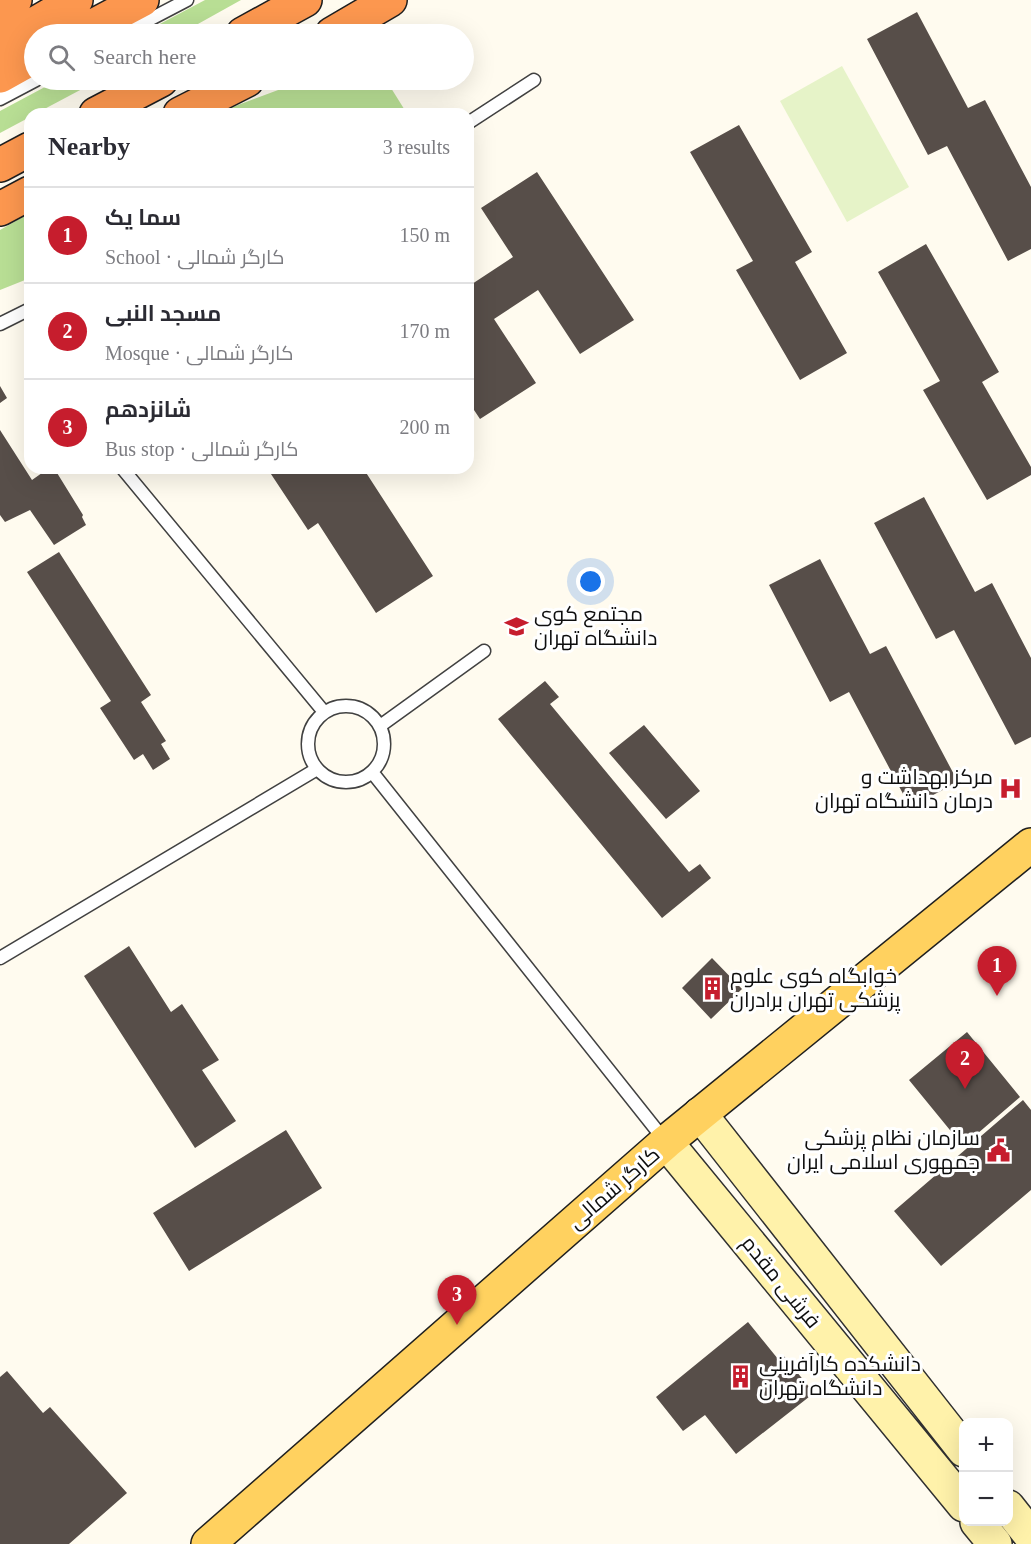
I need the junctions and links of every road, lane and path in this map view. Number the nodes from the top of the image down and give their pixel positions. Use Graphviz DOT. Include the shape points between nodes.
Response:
graph roads {
  1 [pos="15,0"];
  2 [pos="76,0"];
  3 [pos="142,0"];
  4 [pos="187,0"];
  5 [pos="305,0"];
  6 [pos="390,0"];
  7 [pos="0,10"];
  8 [pos="35,24"];
  9 [pos="97,24"];
  10 [pos="141,24"];
  11 [pos="261,24"];
  12 [pos="349,24"];
  13 [pos="24,30"];
  14 [pos="0,44"];
  15 [pos="24,63"];
  16 [pos="0,76"];
  17 [pos="534,80"];
  18 [pos="24,86"];
  19 [pos="141,90"];
  20 [pos="227,90"];
  21 [pos="0,99"];
  22 [pos="107,108"];
  23 [pos="192,108"];
  24 [pos="474,119"];
  25 [pos="24,152"];
  26 [pos="0,165"];
  27 [pos="24,196"];
  28 [pos="0,208"];
  29 [pos="24,312"];
  30 [pos="0,324"];
  31 [pos="127,474"];
  32 [pos="484,651"];
  33 [pos="324,712"];
  34 [pos="380,726"];
  35 [pos="317,769"];
  36 [pos="372,772"];
  37 [pos="1031,845"];
  38 [pos="0,958"];
  39 [pos="700,1113"];
  40 [pos="666,1142"];
  41 [pos="959,1445"];
  42 [pos="959,1500"];
  43 [pos="1013,1513"];
  44 [pos="981,1526"];
  45 [pos="1031,1536"];
  46 [pos="208,1544"];
  47 [pos="995,1544"];
  1 -- 7 [label="highway"];
  2 -- 8 [label="highway"];
  3 -- 9 [label="highway"];
  4 -- 10 [label="lane"];
  5 -- 11 [label="highway"];
  6 -- 12 [label="highway"];
  13 -- 14 [label="highway"];
  15 -- 16 [label="highway"];
  17 -- 24 [label="lane"];
  18 -- 21 [label="lane"];
  19 -- 22 [label="highway"];
  20 -- 23 [label="highway"];
  25 -- 26 [label="highway"];
  27 -- 28 [label="highway"];
  29 -- 30 [label="lane"];
  31 -- 33 [label="lane"];
  32 -- 34 [label="lane"];
  33 -- 34 [label="lane" via="342,706 362,708"];
  33 -- 35 [label="lane" via="309,733 310,758"];
  34 -- 36 [label="lane" via="384,751"];
  35 -- 36 [label="lane" via="326,777 350,782"];
  35 -- 38 [label="lane"];
  36 -- 40 [label="lane"];
  37 -- 39 [label="main road, کارگر شمالی"];
  39 -- 40 [label="main road, کارگر شمالی"];
  39 -- 41 [label="street, فرشی مقدم"];
  40 -- 42 [label="street, فرشی مقدم"];
  40 -- 46 [label="main road, کارگر شمالی"];
  43 -- 45 [label="street"];
  44 -- 47 [label="street"];
}
